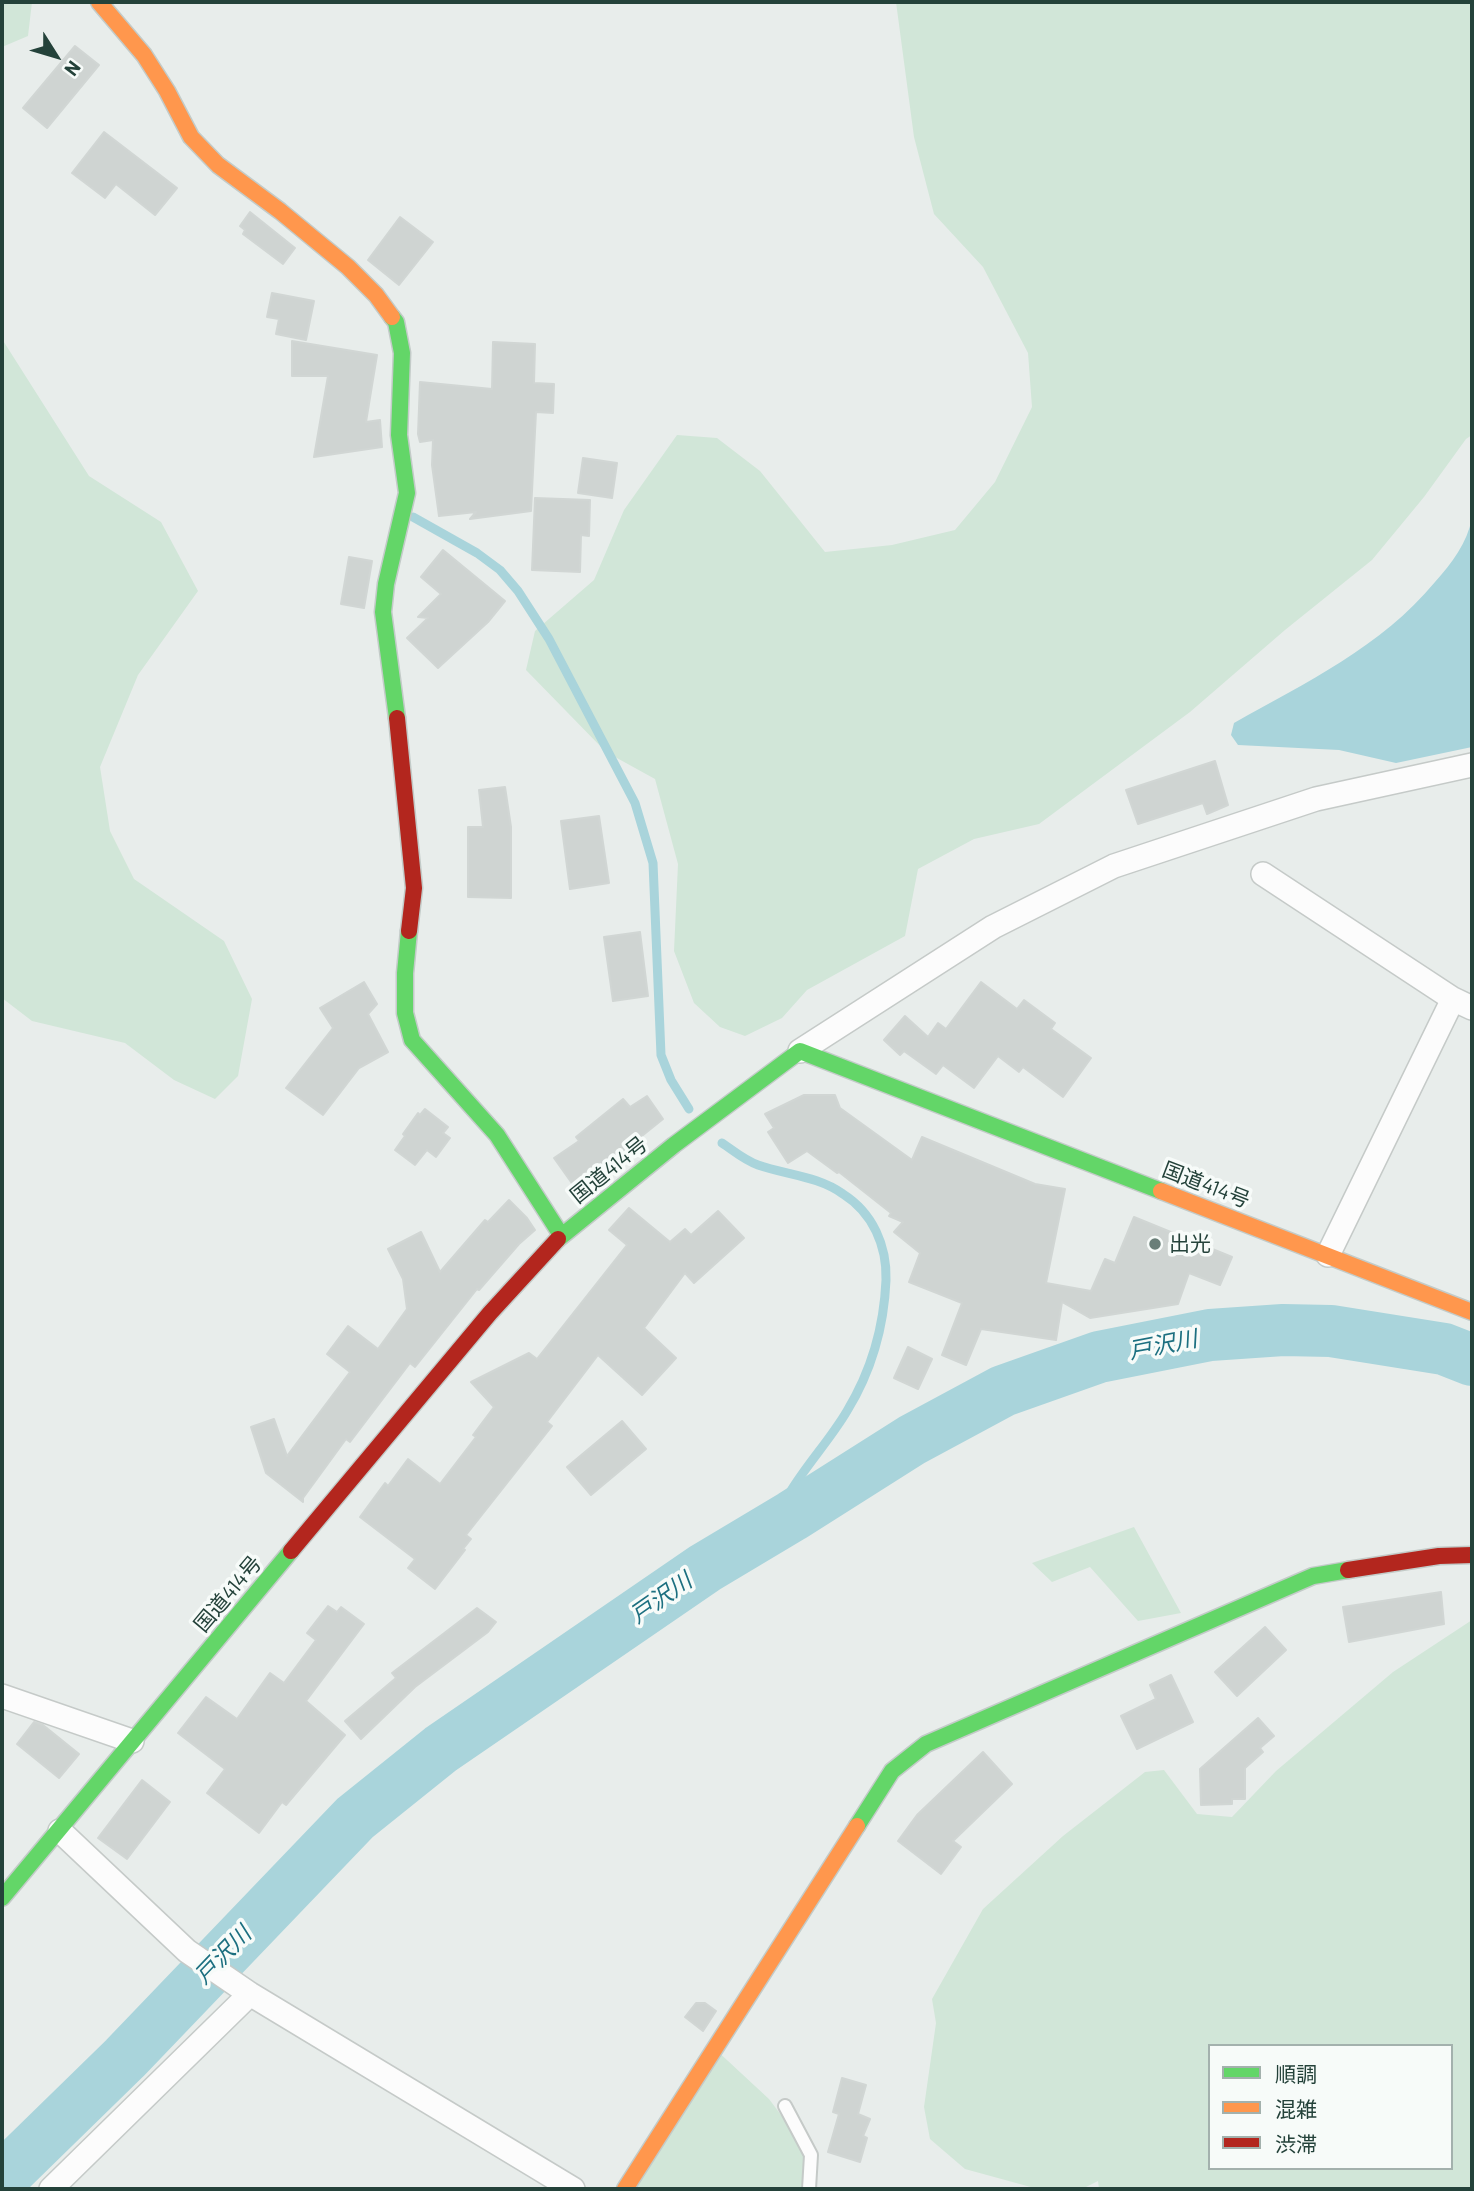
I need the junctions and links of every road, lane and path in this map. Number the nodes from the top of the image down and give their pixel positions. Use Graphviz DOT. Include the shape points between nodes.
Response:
graph roads {
  1 [pos="99,2"];
  2 [pos="1472,765"];
  3 [pos="1263,874"];
  4 [pos="1463,1004"];
  5 [pos="800,1051"];
  6 [pos="561,1235"];
  7 [pos="1328,1255"];
  8 [pos="1472,1312"];
  9 [pos="1472,1555"];
  10 [pos="2,1696"];
  11 [pos="132,1741"];
  12 [pos="60,1831"];
  13 [pos="2,1898"];
  14 [pos="250,1994"];
  15 [pos="785,2106"];
  16 [pos="51,2189"];
  17 [pos="573,2189"];
  18 [pos="625,2189"];
  19 [pos="809,2189"];
  1 -- 6 [label="main road" via="144,55 191,137 218,165 348,267 396,322 402,352 399,435 407,493 383,612 414,888 405,1013 412,1040 498,1135"];
  2 -- 5 [label="street" via="1316,799 1114,866 993,927"];
  3 -- 4 [label="street"];
  4 -- 7 [label="street"];
  5 -- 6 [label="main road, 国道414号"];
  5 -- 7 [label="main road, 国道414号"];
  6 -- 11 [label="main road, 国道414号" via="490,1313"];
  7 -- 8 [label="main road, 国道414号"];
  9 -- 18 [label="main road" via="1313,1576 926,1744 892,1771"];
  10 -- 11 [label="street"];
  11 -- 12 [label="main road, 国道414号"];
  12 -- 13 [label="main road, 国道414号"];
  12 -- 14 [label="street" via="187,1951"];
  14 -- 16 [label="street"];
  14 -- 17 [label="street"];
  15 -- 19 [label="lane" via="811,2155"];
}
